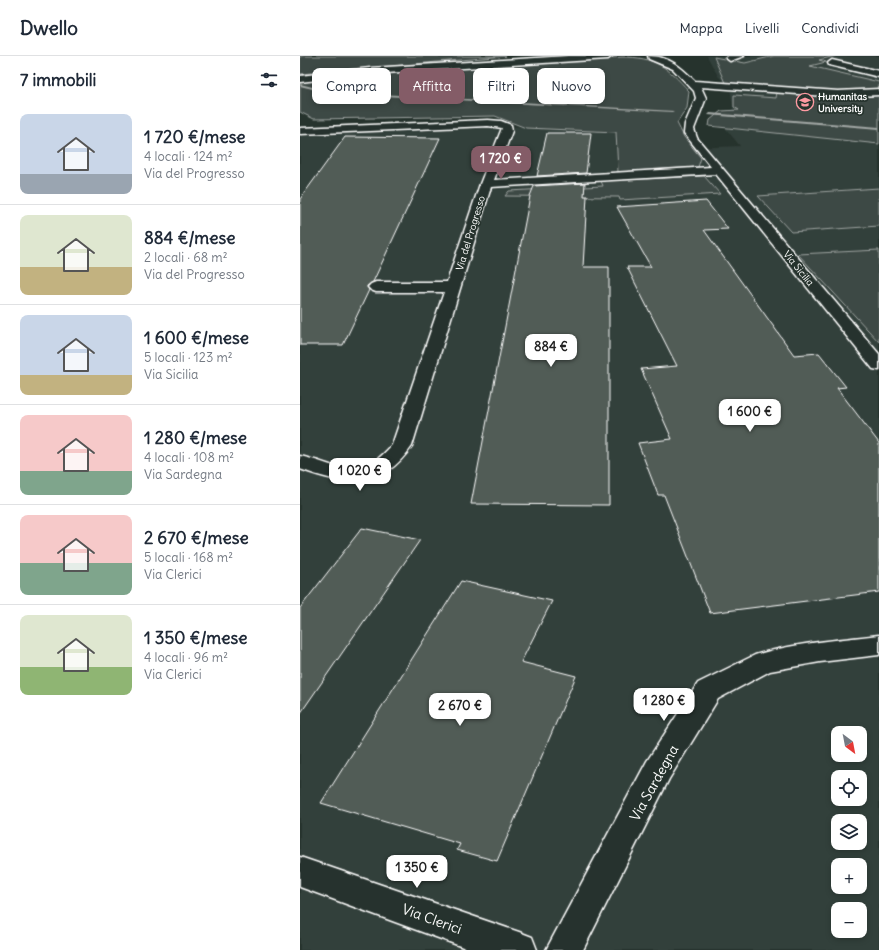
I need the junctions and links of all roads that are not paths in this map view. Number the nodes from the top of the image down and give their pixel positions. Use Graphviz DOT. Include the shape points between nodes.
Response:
graph roads {
  1 [pos="569,56"];
  2 [pos="608,56"];
  3 [pos="650,56"];
  4 [pos="740,56"];
  5 [pos="550,58"];
  6 [pos="730,58"];
  7 [pos="677,60"];
  8 [pos="832,63"];
  9 [pos="879,74"];
  10 [pos="300,79"];
  11 [pos="692,84"];
  12 [pos="879,92"];
  13 [pos="300,131"];
  14 [pos="718,170"];
  15 [pos="486,184"];
  16 [pos="376,287"];
  17 [pos="454,287"];
  18 [pos="879,365"];
  19 [pos="300,462"];
  20 [pos="879,645"];
  21 [pos="300,872"];
  22 [pos="519,950"];
  23 [pos="564,950"];
  1 -- 5 [label="street"];
  2 -- 5 [label="street"];
  3 -- 7 [label="street"];
  4 -- 6 [label="street"];
  5 -- 10 [label="street" via="370,71"];
  7 -- 11 [label="street"];
  8 -- 9 [label="street"];
  11 -- 12 [label="street" via="838,94"];
  11 -- 14 [label="street, Via Sicilia" via="701,98 688,126 688,132"];
  13 -- 15 [label="street, Via del Progresso" via="502,124 507,127 507,131"];
  14 -- 15 [label="street"];
  14 -- 18 [label="street, Via Sicilia"];
  15 -- 17 [label="street, Via del Progresso"];
  16 -- 17 [label="street"];
  17 -- 19 [label="street, Via del Progresso" via="402,446 391,461 374,472 350,477"];
  20 -- 23 [label="street, Via Sardegna" via="764,662 708,692 658,770"];
  21 -- 22 [label="street, Via Clerici"];
}
